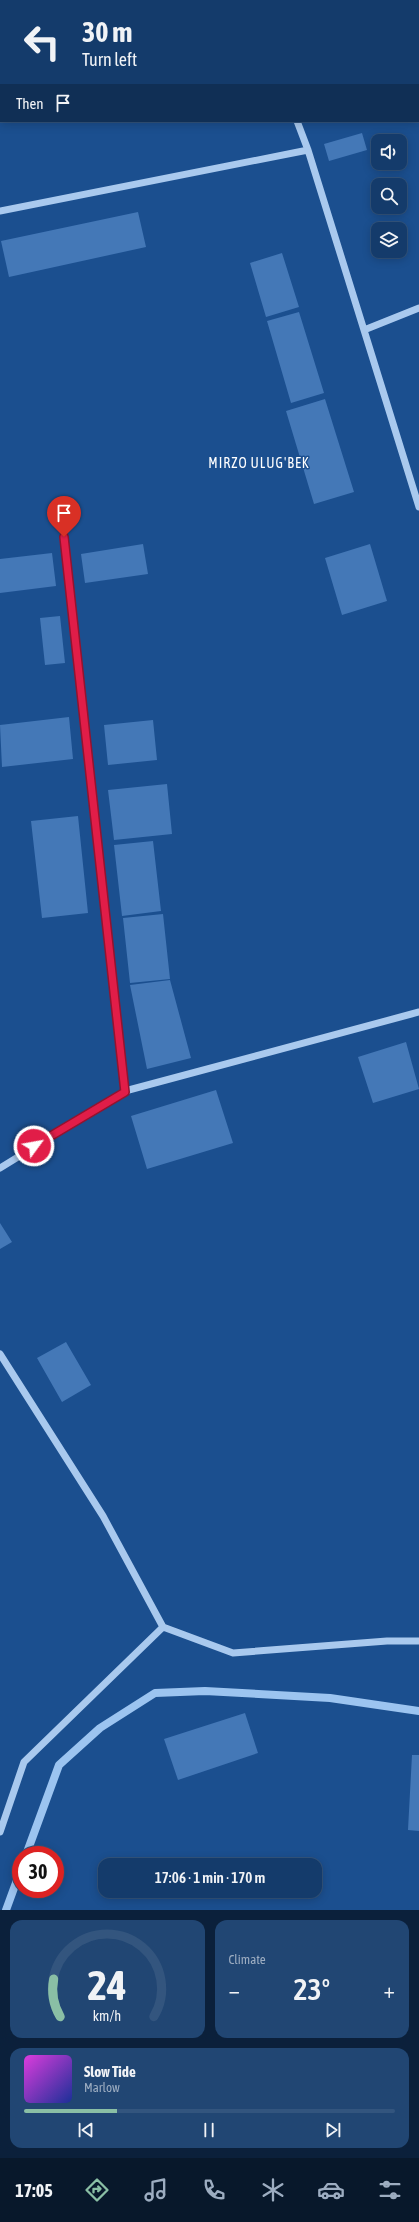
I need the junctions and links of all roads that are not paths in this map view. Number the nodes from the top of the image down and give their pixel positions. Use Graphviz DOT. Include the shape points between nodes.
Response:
graph roads {
  1 [pos="297,122"];
  2 [pos="308,150"];
  3 [pos="0,211"];
  4 [pos="419,308"];
  5 [pos="364,330"];
  6 [pos="419,507"];
  7 [pos="64,537"];
  8 [pos="419,1012"];
  9 [pos="125,1092"];
  10 [pos="0,1168"];
  11 [pos="0,1354"];
  12 [pos="163,1627"];
  13 [pos="419,1641"];
  14 [pos="0,1832"];
  1 -- 2 [label="street"];
  2 -- 3 [label="street"];
  2 -- 5 [label="street"];
  4 -- 5 [label="street"];
  5 -- 6 [label="street"];
  7 -- 9 [label="street"];
  8 -- 9 [label="street"];
  9 -- 10 [label="street"];
  11 -- 12 [label="street" via="103,1516"];
  12 -- 13 [label="street" via="233,1652 387,1640"];
  12 -- 14 [label="street" via="24,1762"];
}
